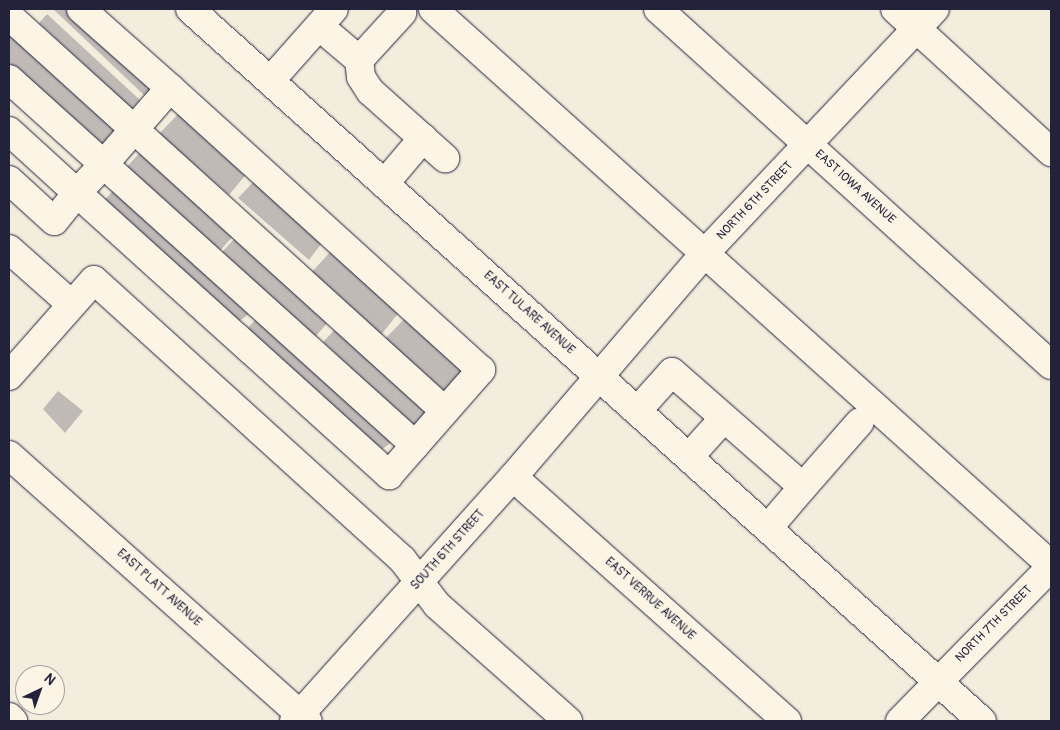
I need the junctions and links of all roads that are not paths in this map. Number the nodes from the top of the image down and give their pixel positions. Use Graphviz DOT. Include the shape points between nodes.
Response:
graph roads {
  1 [pos="81,9"];
  2 [pos="190,9"];
  3 [pos="433,9"];
  4 [pos="658,9"];
  5 [pos="895,9"];
  6 [pos="935,9"];
  7 [pos="402,13"];
  8 [pos="9,16"];
  9 [pos="327,18"];
  10 [pos="918,29"];
  11 [pos="359,60"];
  12 [pos="9,78"];
  13 [pos="270,81"];
  14 [pos="170,88"];
  15 [pos="134,130"];
  16 [pos="9,131"];
  17 [pos="423,138"];
  18 [pos="809,145"];
  19 [pos="1051,152"];
  20 [pos="445,158"];
  21 [pos="103,165"];
  22 [pos="9,180"];
  23 [pos="385,183"];
  24 [pos="77,194"];
  25 [pos="9,248"];
  26 [pos="705,254"];
  27 [pos="72,305"];
  28 [pos="1051,365"];
  29 [pos="9,376"];
  30 [pos="600,377"];
  31 [pos="445,410"];
  32 [pos="638,411"];
  33 [pos="724,418"];
  34 [pos="860,422"];
  35 [pos="415,445"];
  36 [pos="9,455"];
  37 [pos="689,457"];
  38 [pos="513,477"];
  39 [pos="803,487"];
  40 [pos="768,528"];
  41 [pos="1051,566"];
  42 [pos="419,582"];
  43 [pos="938,681"];
  44 [pos="9,717"];
  45 [pos="301,719"];
  46 [pos="13,721"];
  47 [pos="568,721"];
  48 [pos="787,721"];
  49 [pos="900,721"];
  50 [pos="982,721"];
  1 -- 14 [label="street"];
  2 -- 13 [label="street, EAST TULARE AVENUE"];
  3 -- 26 [label="street"];
  4 -- 18 [label="street, EAST IOWA AVENUE"];
  5 -- 10 [label="street"];
  6 -- 10 [label="street, NORTH 6TH STREET"];
  7 -- 11 [label="street"];
  8 -- 15 [label="street"];
  9 -- 11 [label="street"];
  9 -- 13 [label="street"];
  10 -- 18 [label="street, NORTH 6TH STREET"];
  10 -- 19 [label="street"];
  11 -- 17 [label="street" via="361,77 370,91"];
  12 -- 21 [label="street"];
  13 -- 23 [label="street, EAST TULARE AVENUE"];
  14 -- 15 [label="street"];
  14 -- 31 [label="street" via="481,370"];
  15 -- 21 [label="street"];
  15 -- 31 [label="street"];
  16 -- 24 [label="street"];
  17 -- 20 [label="street"];
  17 -- 23 [label="street"];
  18 -- 26 [label="street, NORTH 6TH STREET"];
  18 -- 28 [label="street, EAST IOWA AVENUE"];
  21 -- 24 [label="street"];
  21 -- 35 [label="street"];
  22 -- 24 [label="street" via="54,221"];
  23 -- 30 [label="street, EAST TULARE AVENUE"];
  24 -- 35 [label="street" via="389,474"];
  25 -- 27 [label="street"];
  26 -- 30 [label="street, NORTH 6TH STREET"];
  26 -- 41 [label="street"];
  27 -- 29 [label="street"];
  27 -- 42 [label="street" via="94,280 402,559"];
  30 -- 32 [label="street, EAST TULARE AVENUE"];
  30 -- 38 [label="street, SOUTH 6TH STREET"];
  31 -- 35 [label="street"];
  32 -- 33 [label="street" via="672,372"];
  32 -- 37 [label="street, EAST TULARE AVENUE"];
  33 -- 37 [label="street"];
  33 -- 39 [label="street"];
  34 -- 39 [label="street"];
  36 -- 45 [label="street, EAST PLATT AVENUE"];
  37 -- 40 [label="street, EAST TULARE AVENUE"];
  38 -- 42 [label="street, SOUTH 6TH STREET"];
  38 -- 48 [label="street, EAST VERRUE AVENUE"];
  39 -- 40 [label="street"];
  40 -- 43 [label="street, EAST TULARE AVENUE"];
  41 -- 43 [label="street, NORTH 7TH STREET"];
  42 -- 45 [label="street, SOUTH 6TH STREET"];
  42 -- 47 [label="street" via="437,605"];
  43 -- 49 [label="street, NORTH 7TH STREET"];
  43 -- 50 [label="street, EAST TULARE AVENUE"];
  44 -- 46 [label="street"];
}
